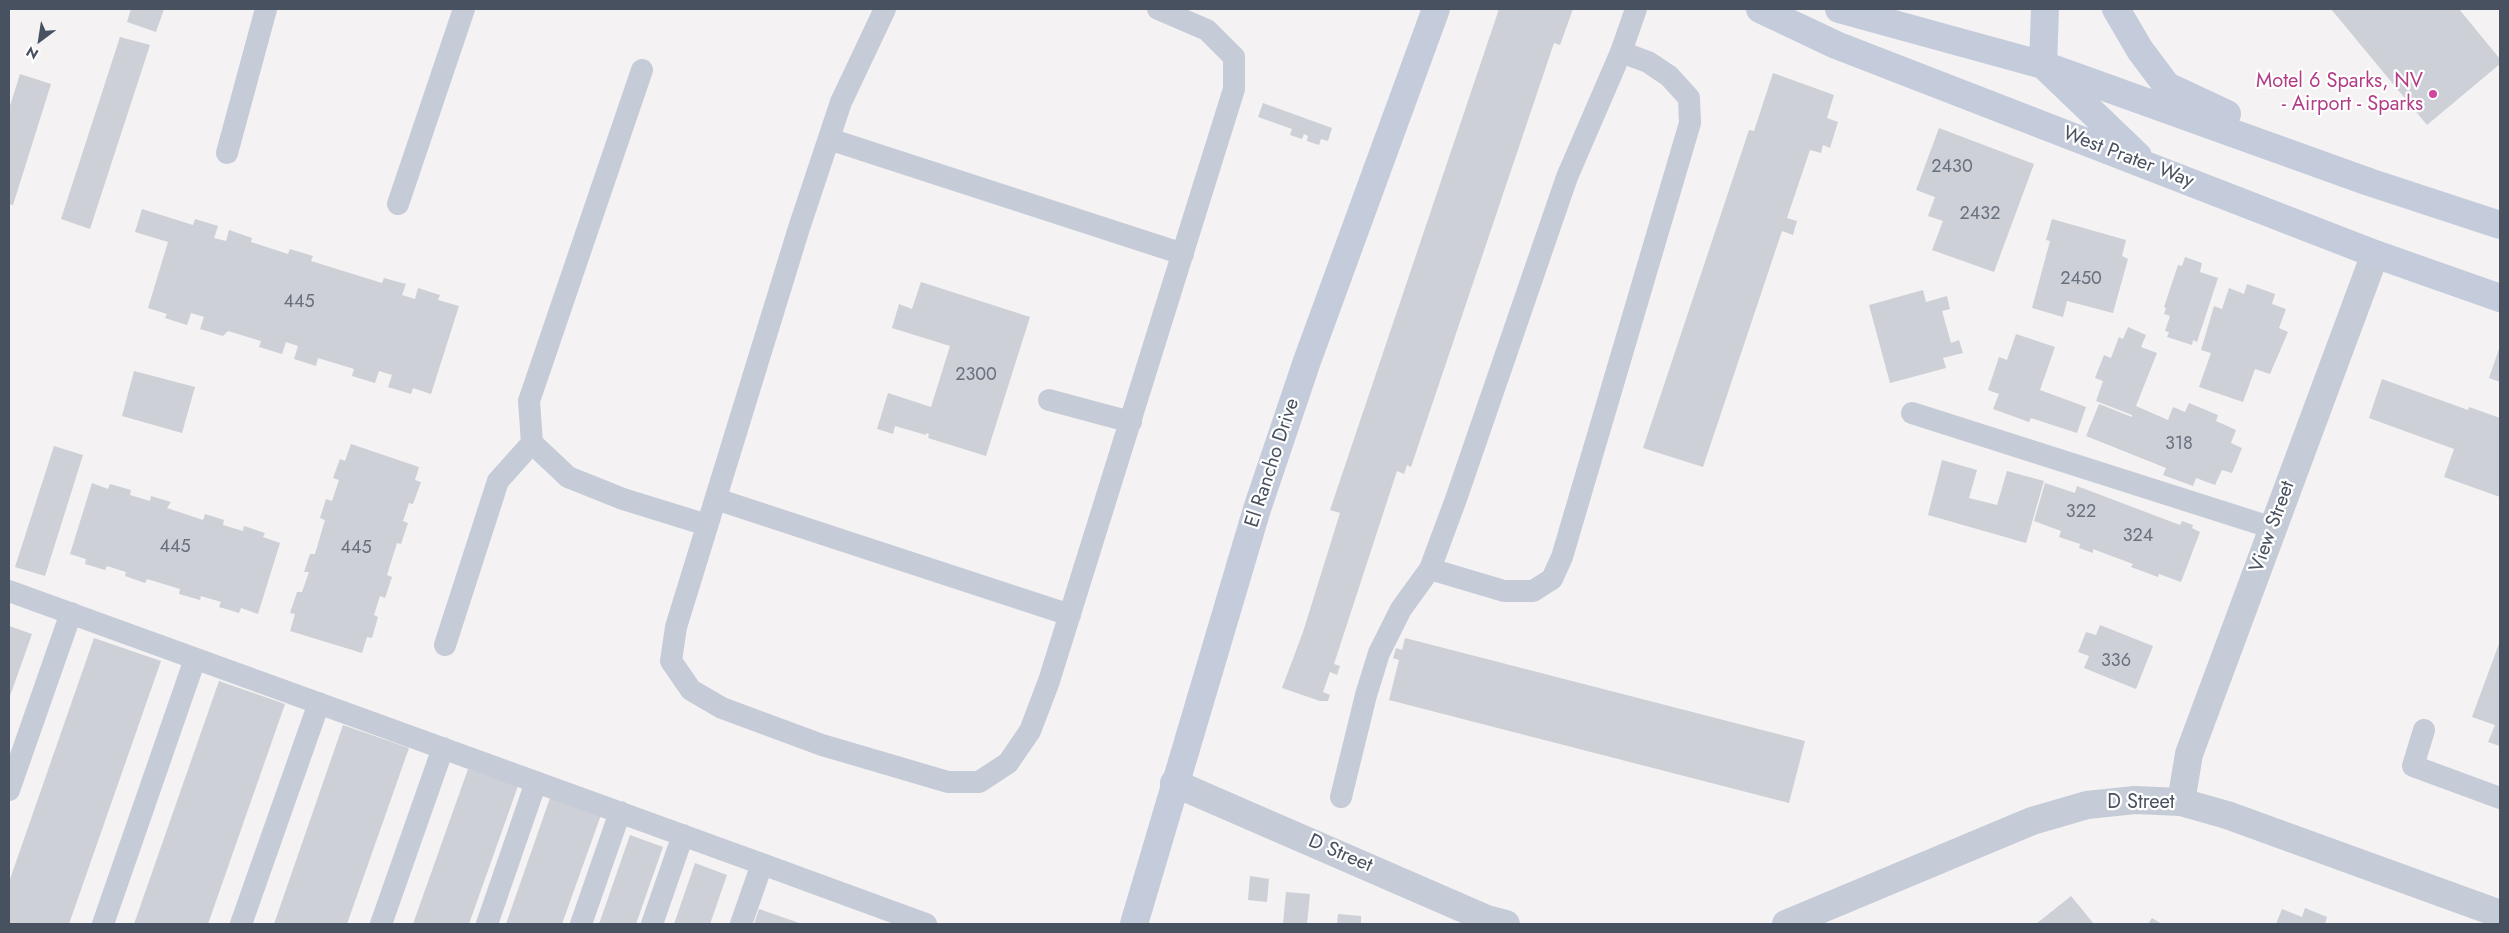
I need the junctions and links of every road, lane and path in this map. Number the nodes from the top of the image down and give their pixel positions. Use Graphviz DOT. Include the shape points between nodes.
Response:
graph roads {
  1 [pos="266,9"];
  2 [pos="464,9"];
  3 [pos="885,9"];
  4 [pos="1158,9"];
  5 [pos="1436,9"];
  6 [pos="1636,9"];
  7 [pos="1760,9"];
  8 [pos="1840,9"];
  9 [pos="2045,9"];
  10 [pos="2116,9"];
  11 [pos="1621,52"];
  12 [pos="2043,65"];
  13 [pos="642,70"];
  14 [pos="829,139"];
  15 [pos="227,153"];
  16 [pos="2148,166"];
  17 [pos="2369,182"];
  18 [pos="398,204"];
  19 [pos="2500,225"];
  20 [pos="1183,254"];
  21 [pos="2375,254"];
  22 [pos="2500,298"];
  23 [pos="1049,400"];
  24 [pos="1912,413"];
  25 [pos="1131,422"];
  26 [pos="532,443"];
  27 [pos="716,498"];
  28 [pos="707,525"];
  29 [pos="2273,528"];
  30 [pos="1430,569"];
  31 [pos="9,591"];
  32 [pos="71,613"];
  33 [pos="1070,615"];
  34 [pos="445,645"];
  35 [pos="195,658"];
  36 [pos="319,703"];
  37 [pos="2424,730"];
  38 [pos="443,748"];
  39 [pos="536,782"];
  40 [pos="1174,783"];
  41 [pos="9,790"];
  42 [pos="1341,798"];
  43 [pos="2500,798"];
  44 [pos="2181,802"];
  45 [pos="620,812"];
  46 [pos="683,835"];
  47 [pos="762,864"];
  48 [pos="2500,914"];
  49 [pos="103,924"];
  50 [pos="241,924"];
  51 [pos="381,924"];
  52 [pos="487,924"];
  53 [pos="581,924"];
  54 [pos="652,924"];
  55 [pos="741,924"];
  56 [pos="926,924"];
  57 [pos="1134,924"];
  58 [pos="1506,924"];
  59 [pos="1786,924"];
  1 -- 15 [label="lane"];
  2 -- 18 [label="lane"];
  3 -- 14 [label="lane" via="841,102"];
  4 -- 20 [label="lane" via="1207,30 1234,57 1234,89"];
  5 -- 40 [label="main road, El Rancho Drive" via="1300,380 1254,518"];
  6 -- 11 [label="lane"];
  7 -- 16 [label="main road, West Prater Way" via="1836,45"];
  8 -- 12 [label="main road"];
  9 -- 12 [label="main road"];
  10 -- 17 [label="main road" via="2140,50 2167,86 2224,113 2303,140"];
  11 -- 30 [label="lane" via="1567,177"];
  11 -- 30 [label="lane" via="1648,62 1670,76 1689,98 1690,123 1562,557 1552,579 1533,591 1504,591"];
  12 -- 16 [label="main road"];
  12 -- 17 [label="main road"];
  13 -- 26 [label="lane" via="529,401"];
  14 -- 20 [label="lane"];
  14 -- 27 [label="lane"];
  16 -- 21 [label="main road, West Prater Way"];
  17 -- 19 [label="main road"];
  20 -- 25 [label="lane"];
  21 -- 22 [label="main road, West Prater Way"];
  21 -- 29 [label="street, View Street"];
  23 -- 25 [label="lane"];
  24 -- 29 [label="lane"];
  25 -- 33 [label="lane"];
  26 -- 28 [label="lane" via="568,477 623,499"];
  26 -- 34 [label="lane" via="498,481"];
  27 -- 28 [label="lane"];
  27 -- 33 [label="lane"];
  28 -- 33 [label="lane" via="676,627 671,661 691,690 722,708 822,745 948,782 979,782 1008,763 1030,731 1050,681"];
  29 -- 44 [label="street, View Street" via="2189,754"];
  30 -- 42 [label="lane" via="1402,608 1379,652"];
  31 -- 32 [label="lane"];
  32 -- 35 [label="lane"];
  32 -- 41 [label="lane"];
  35 -- 36 [label="lane"];
  35 -- 49 [label="lane"];
  36 -- 38 [label="lane"];
  36 -- 50 [label="lane"];
  37 -- 43 [label="lane" via="2413,766"];
  38 -- 39 [label="lane"];
  38 -- 51 [label="lane"];
  39 -- 45 [label="lane"];
  39 -- 52 [label="lane"];
  40 -- 57 [label="main road, El Rancho Drive"];
  40 -- 58 [label="street, D Street" via="1487,919"];
  44 -- 48 [label="street, D Street" via="2227,815"];
  44 -- 59 [label="street, D Street" via="2136,800 2087,805 2032,821"];
  45 -- 46 [label="lane"];
  45 -- 53 [label="lane"];
  46 -- 47 [label="lane"];
  46 -- 54 [label="lane"];
  47 -- 55 [label="lane"];
  47 -- 56 [label="lane"];
}
